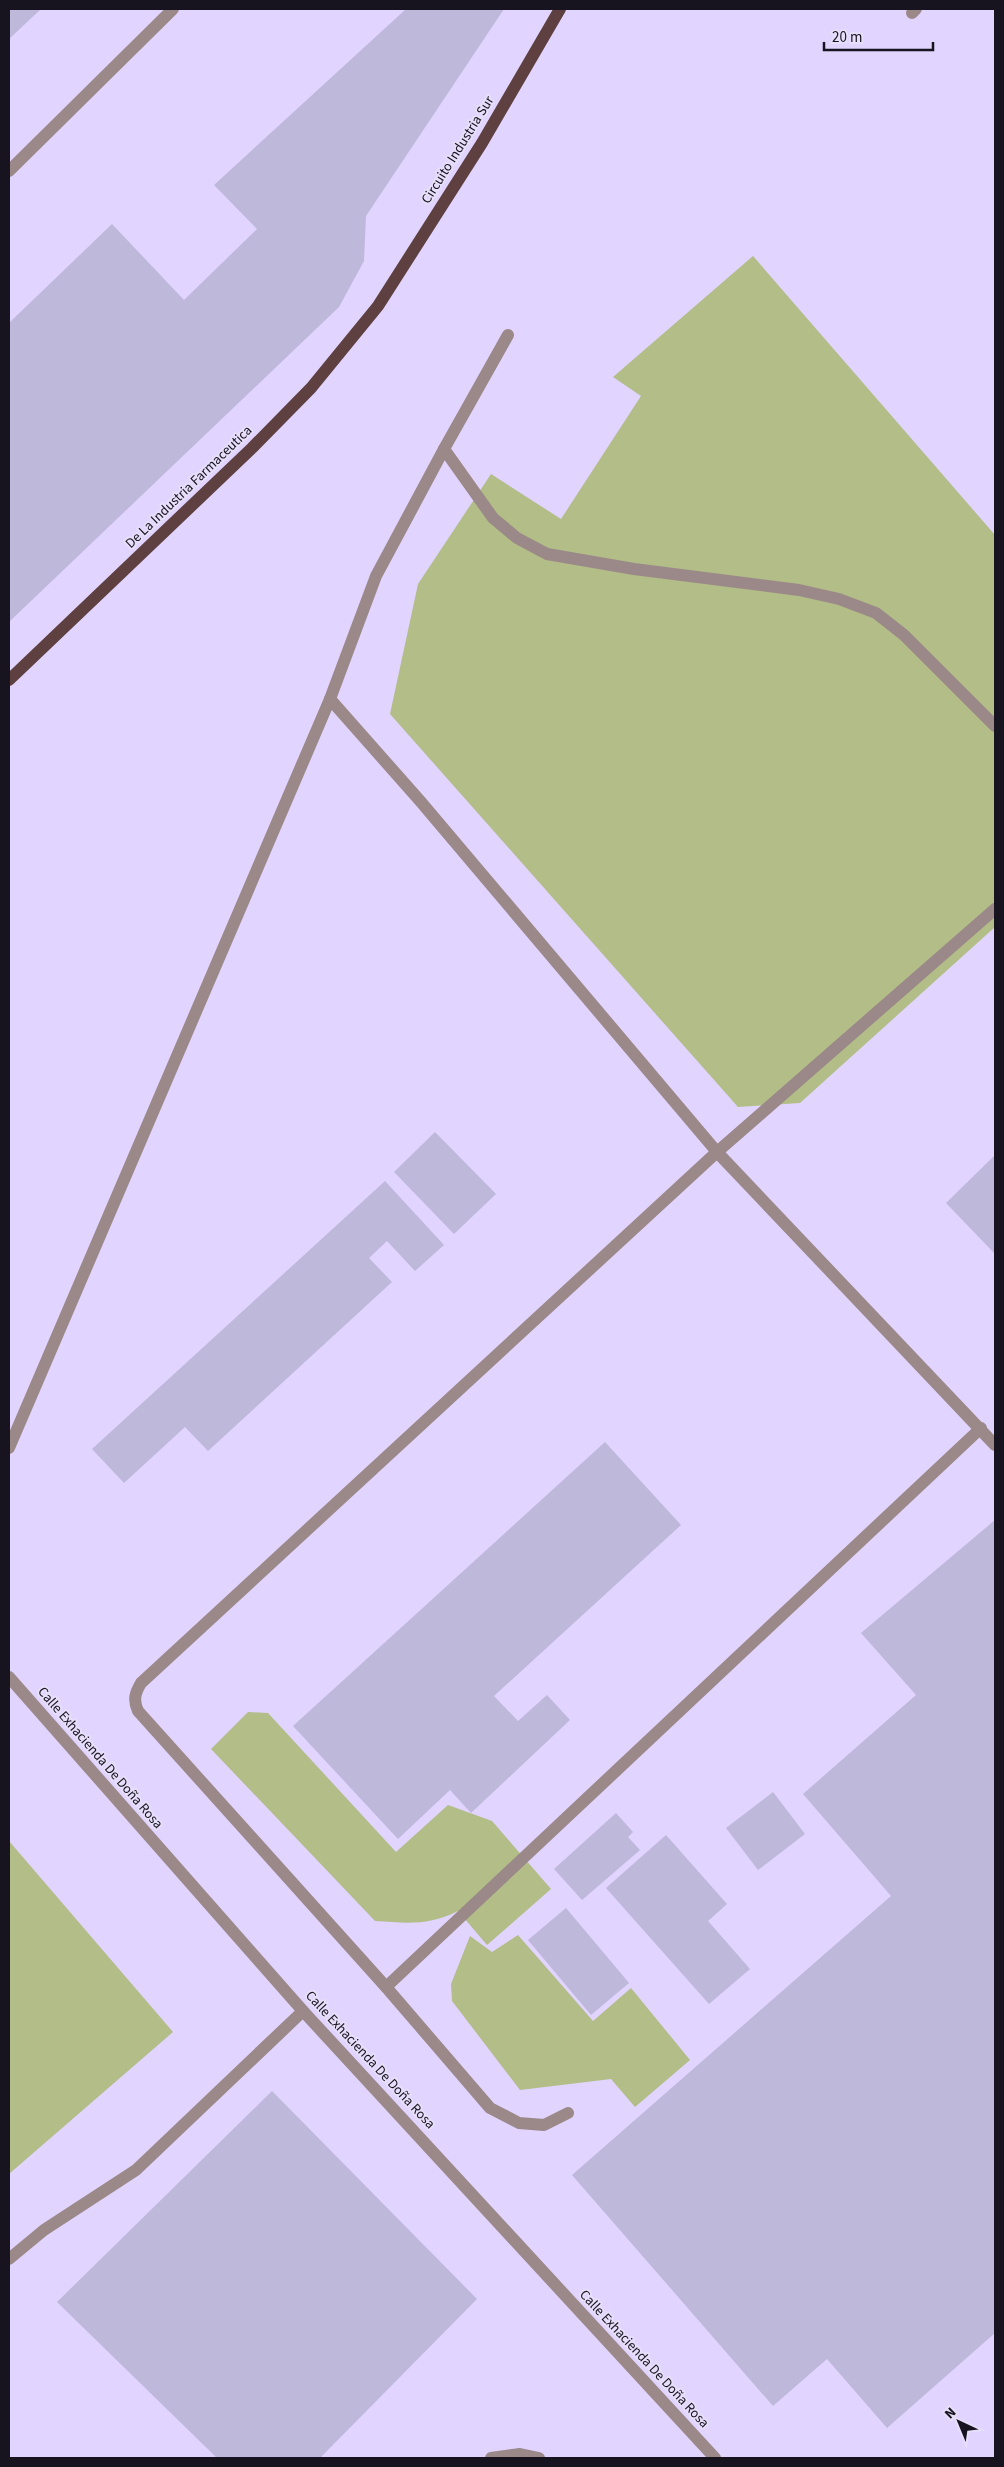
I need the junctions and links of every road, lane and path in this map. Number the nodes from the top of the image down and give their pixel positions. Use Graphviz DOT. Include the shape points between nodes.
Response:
graph roads {
  1 [pos="173,9"];
  2 [pos="560,9"];
  3 [pos="9,171"];
  4 [pos="378,306"];
  5 [pos="508,335"];
  6 [pos="444,449"];
  7 [pos="9,680"];
  8 [pos="330,698"];
  9 [pos="995,726"];
  10 [pos="995,909"];
  11 [pos="716,1152"];
  12 [pos="981,1428"];
  13 [pos="995,1445"];
  14 [pos="9,1448"];
  15 [pos="9,1677"];
  16 [pos="386,1987"];
  17 [pos="303,2011"];
  18 [pos="568,2114"];
  19 [pos="9,2258"];
  20 [pos="491,2458"];
  21 [pos="539,2458"];
  22 [pos="715,2458"];
  1 -- 3 [label="lane"];
  2 -- 4 [label="main road, Circuito Industria Sur" via="482,143"];
  4 -- 7 [label="main road, De La Industria Farmaceutica" via="311,388 252,448"];
  5 -- 6 [label="lane"];
  6 -- 8 [label="lane" via="376,576"];
  6 -- 9 [label="lane" via="493,518 517,538 547,554 634,570 799,590 840,599 876,613 904,635"];
  8 -- 11 [label="lane" via="422,802"];
  8 -- 14 [label="lane"];
  10 -- 11 [label="lane"];
  11 -- 12 [label="lane"];
  11 -- 16 [label="lane" via="137,1690 134,1700 138,1711"];
  12 -- 13 [label="lane"];
  12 -- 16 [label="lane"];
  15 -- 17 [label="lane, Calle Exhacienda De Doña Rosa"];
  16 -- 18 [label="lane" via="490,2108 519,2123 544,2125"];
  17 -- 19 [label="lane" via="136,2170 44,2230"];
  17 -- 22 [label="lane, Calle Exhacienda De Doña Rosa"];
  20 -- 21 [label="lane" via="520,2454"];
}
